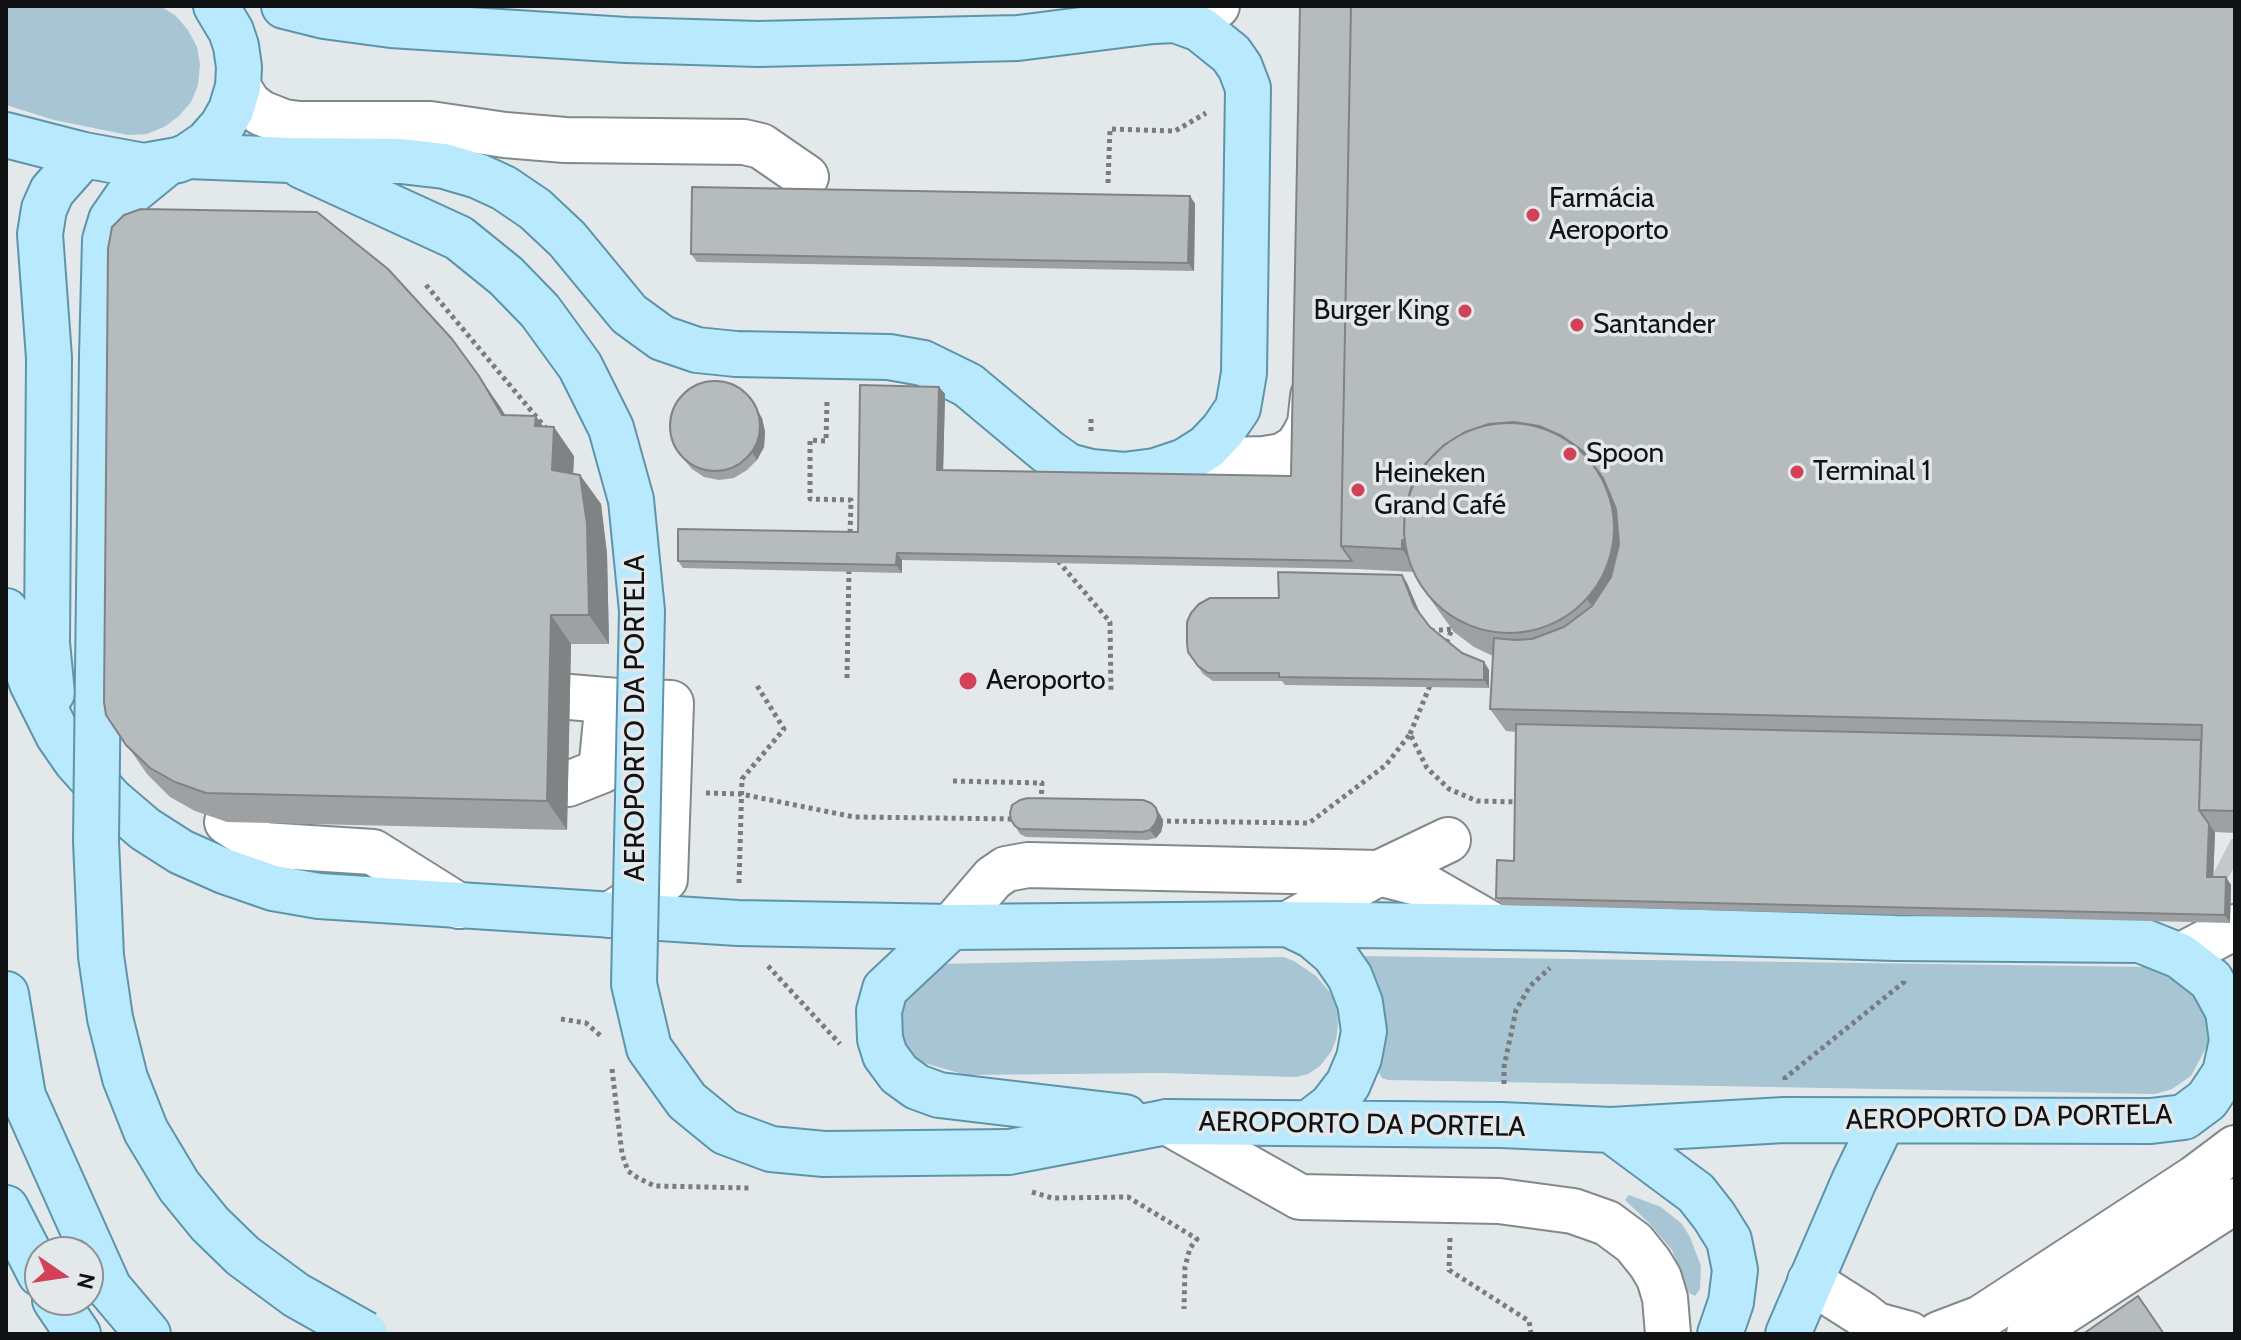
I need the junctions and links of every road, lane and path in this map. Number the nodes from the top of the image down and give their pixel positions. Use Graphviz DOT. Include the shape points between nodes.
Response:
graph roads {
  1 [pos="216,6"];
  2 [pos="284,6"];
  3 [pos="1217,6"];
  4 [pos="451,18"];
  5 [pos="1175,20"];
  6 [pos="238,87"];
  7 [pos="6,135"];
  8 [pos="84,155"];
  9 [pos="178,159"];
  10 [pos="289,160"];
  11 [pos="806,177"];
  12 [pos="426,285"];
  13 [pos="102,356"];
  14 [pos="1313,365"];
  15 [pos="127,398"];
  16 [pos="827,402"];
  17 [pos="550,433"];
  18 [pos="1185,461"];
  19 [pos="850,544"];
  20 [pos="1055,557"];
  21 [pos="850,559"];
  22 [pos="6,611"];
  23 [pos="1422,632"];
  24 [pos="1442,656"];
  25 [pos="847,678"];
  26 [pos="1431,682"];
  27 [pos="1111,693"];
  28 [pos="570,697"];
  29 [pos="617,701"];
  30 [pos="1410,734"];
  31 [pos="58,735"];
  32 [pos="953,781"];
  33 [pos="568,784"];
  34 [pos="1041,807"];
  35 [pos="227,822"];
  36 [pos="1448,840"];
  37 [pos="1379,873"];
  38 [pos="459,906"];
  39 [pos="610,915"];
  40 [pos="1288,924"];
  41 [pos="951,927"];
  42 [pos="1496,927"];
  43 [pos="2235,927"];
  44 [pos="2180,956"];
  45 [pos="1555,963"];
  46 [pos="1904,971"];
  47 [pos="6,994"];
  48 [pos="2221,1099"];
  49 [pos="1784,1120"];
  50 [pos="1883,1121"];
  51 [pos="1167,1122"];
  52 [pos="1309,1123"];
  53 [pos="1502,1125"];
  54 [pos="1611,1130"];
  55 [pos="2235,1148"];
  56 [pos="2235,1201"];
  57 [pos="6,1208"];
  58 [pos="1450,1233"];
  59 [pos="24,1243"];
  60 [pos="1810,1281"];
  61 [pos="66,1316"];
  62 [pos="78,1334"];
  63 [pos="148,1334"];
  64 [pos="365,1334"];
  65 [pos="1531,1334"];
  66 [pos="1668,1334"];
  67 [pos="1720,1334"];
  68 [pos="1788,1334"];
  69 [pos="1909,1334"];
  70 [pos="1939,1334"];
  71 [pos="2029,1334"];
  1 -- 6 [label="main road" via="236,46"];
  2 -- 4 [label="main road" via="377,23"];
  3 -- 5 [label="lane"];
  4 -- 5 [label="main road" via="626,40 773,44 1018,38"];
  5 -- 18 [label="main road" via="1200,29 1231,54 1248,88 1244,373 1238,408 1207,447"];
  6 -- 9 [label="main road" via="222,126 207,143"];
  6 -- 11 [label="lane" via="249,104 284,122 430,124 565,140 744,142 761,146"];
  7 -- 8 [label="main road"];
  8 -- 9 [label="main road" via="144,166"];
  8 -- 31 [label="main road" via="52,191 40,234 49,358 47,643"];
  9 -- 10 [label="main road"];
  9 -- 13 [label="main road" via="129,194 111,220 105,240"];
  10 -- 18 [label="main road" via="444,166 504,188 556,229 629,314 662,338 697,350 889,357 923,363 968,385 1068,466 1124,475"];
  10 -- 51 [label="main road, AEROPORTO DA PORTELA, bridge" via="459,238 506,276 540,311 580,366 611,428 631,500 642,611 634,984 649,1048 687,1101 725,1132 771,1149 824,1154 1009,1152"];
  12 -- 17 [label="path"];
  13 -- 15 [label="lane"];
  13 -- 64 [label="main road, bridge" via="112,657 96,841 101,956 125,1078 146,1131 210,1224 296,1295"];
  14 -- 18 [label="lane" via="1313,411 1297,447 1265,459"];
  16 -- 19 [label="path" via="826,441 810,440 810,499 851,500"];
  20 -- 27 [label="path" via="1110,622"];
  21 -- 25 [label="path"];
  22 -- 31 [label="main road, AEROPORTO DA PORTELA"];
  23 -- 24 [label="path" via="1452,629"];
  26 -- 30 [label="path"];
  28 -- 29 [label="lane"];
  29 -- 33 [label="lane" via="606,720 601,771"];
  29 -- 39 [label="lane" via="671,703 668,836 665,879"];
  31 -- 38 [label="main road, AEROPORTO DA PORTELA" via="111,800 145,829 224,871 319,896"];
  32 -- 34 [label="path" via="1042,783"];
  35 -- 38 [label="lane" via="263,845 373,852"];
  36 -- 37 [label="lane"];
  37 -- 40 [label="lane"];
  37 -- 41 [label="lane" via="1028,865 993,878"];
  37 -- 42 [label="lane" via="1421,884"];
  38 -- 39 [label="main road, AEROPORTO DA PORTELA"];
  39 -- 41 [label="main road, AEROPORTO DA PORTELA"];
  40 -- 41 [label="main road, AEROPORTO DA PORTELA"];
  40 -- 42 [label="main road, AEROPORTO DA PORTELA"];
  40 -- 52 [label="main road" via="1334,954 1350,977 1364,1031 1348,1084"];
  41 -- 51 [label="main road" via="885,989 880,1039 899,1074 939,1095"];
  42 -- 44 [label="main road, AEROPORTO DA PORTELA" via="2140,940"];
  43 -- 44 [label="lane"];
  44 -- 48 [label="main road, AEROPORTO DA PORTELA" via="2211,980 2228,1011 2232,1041"];
  45 -- 53 [label="path" via="1530,986 1516,1010 1504,1067"];
  46 -- 49 [label="path" via="1904,982 1785,1078"];
  47 -- 63 [label="main road" via="23,1096 109,1288"];
  48 -- 50 [label="main road, AEROPORTO DA PORTELA" via="2184,1117 2151,1121"];
  49 -- 50 [label="main road, AEROPORTO DA PORTELA"];
  49 -- 54 [label="main road, AEROPORTO DA PORTELA"];
  50 -- 60 [label="main road"];
  51 -- 52 [label="main road, AEROPORTO DA PORTELA"];
  51 -- 66 [label="lane" via="1300,1197 1499,1201 1573,1211 1607,1223 1634,1243 1659,1278"];
  52 -- 53 [label="main road, AEROPORTO DA PORTELA"];
  53 -- 54 [label="main road, AEROPORTO DA PORTELA"];
  54 -- 67 [label="main road" via="1696,1193 1729,1240 1735,1270"];
  55 -- 70 [label="lane" via="1981,1318"];
  56 -- 71 [label="lane"];
  57 -- 59 [label="main road"];
  58 -- 65 [label="path" via="1449,1270 1529,1321"];
  60 -- 68 [label="main road"];
  60 -- 69 [label="lane" via="1876,1325"];
  61 -- 62 [label="main road"];
}
